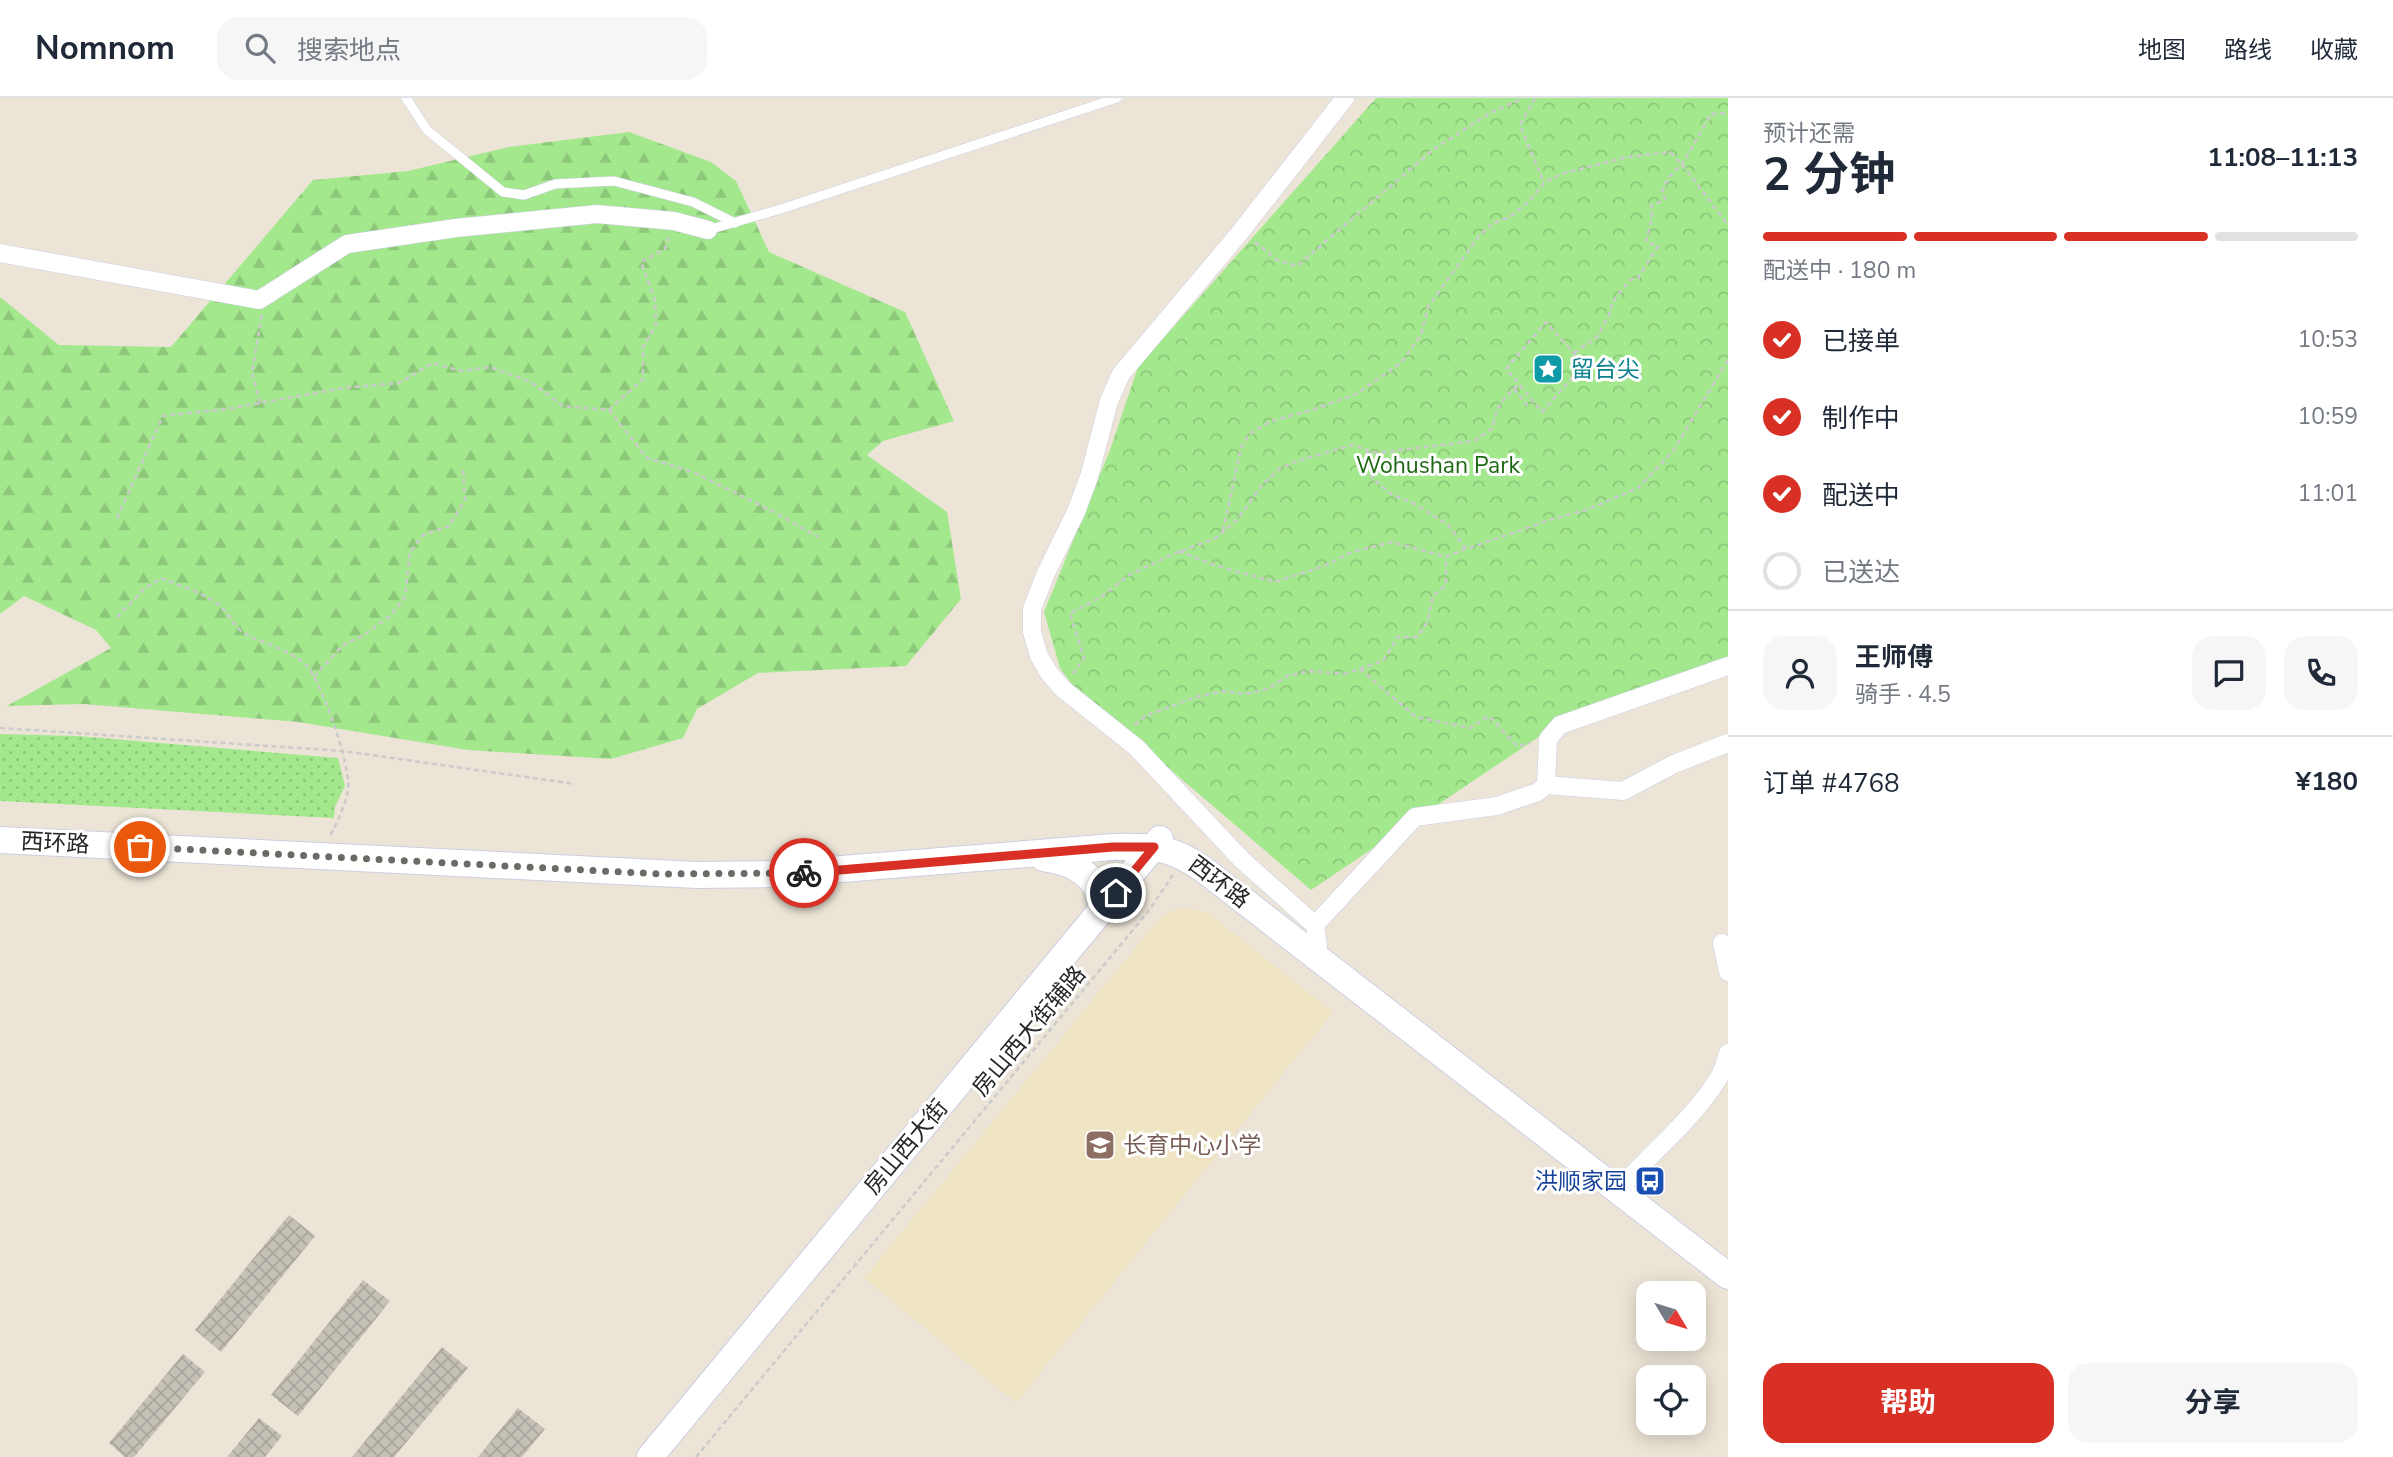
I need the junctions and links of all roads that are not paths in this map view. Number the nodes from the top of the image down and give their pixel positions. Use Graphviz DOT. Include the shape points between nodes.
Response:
graph roads {
  1 [pos="407,98"];
  2 [pos="1117,98"];
  3 [pos="1345,98"];
  4 [pos="734,223"];
  5 [pos="708,230"];
  6 [pos="0,253"];
  7 [pos="1728,666"];
  8 [pos="1728,743"];
  9 [pos="1546,785"];
  10 [pos="0,830"];
  11 [pos="0,840"];
  12 [pos="1171,847"];
  13 [pos="1021,855"];
  14 [pos="1101,912"];
  15 [pos="1316,935"];
  16 [pos="1722,943"];
  17 [pos="1728,972"];
  18 [pos="1728,1054"];
  19 [pos="1625,1183"];
  20 [pos="1728,1262"];
  21 [pos="1728,1276"];
  22 [pos="650,1457"];
  23 [pos="672,1457"];
  1 -- 4 [label="lane" via="427,130 503,192 524,195 555,184 614,181 693,201"];
  2 -- 4 [label="lane"];
  3 -- 15 [label="street" via="1121,374 1076,512 1032,609 1032,632 1049,674 1137,748"];
  4 -- 5 [label="lane"];
  5 -- 6 [label="street" via="674,221 597,214 347,244 259,300"];
  7 -- 9 [label="street" via="1560,724 1548,738"];
  8 -- 9 [label="street" via="1623,791"];
  9 -- 15 [label="street" via="1497,806 1415,817"];
  10 -- 12 [label="main road, 西环路" via="714,867 1120,837"];
  11 -- 13 [label="main road, 西环路" via="685,875 780,874"];
  12 -- 13 [label="main road, 西环路"];
  12 -- 14 [label="main road, 房山西大街"];
  12 -- 15 [label="main road, 西环路" via="1194,849"];
  12 -- 21 [label="main road, 西环路"];
  12 -- 23 [label="main road, 房山西大街"];
  13 -- 14 [label="main road" via="1060,861 1093,879 1102,901"];
  14 -- 22 [label="main road, 房山西大街"];
  15 -- 19 [label="main road, 西环路"];
  16 -- 17 [label="street"];
  18 -- 19 [label="street" via="1719,1078 1680,1128"];
  19 -- 20 [label="main road, 西环路"];
}
